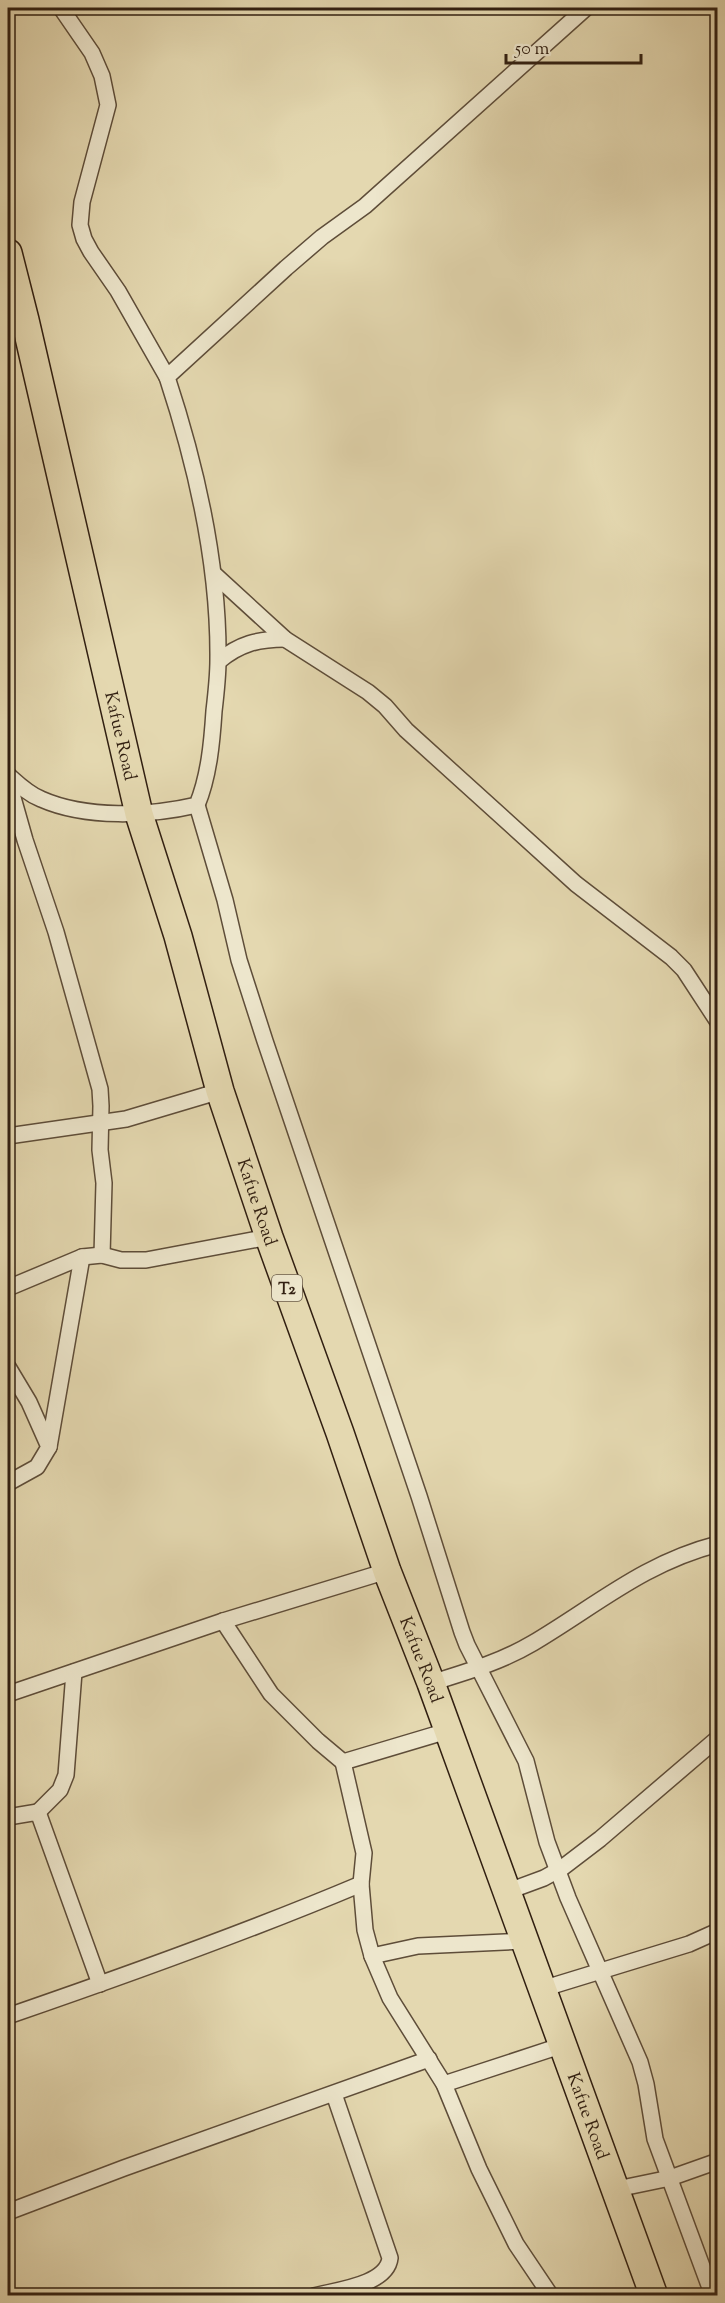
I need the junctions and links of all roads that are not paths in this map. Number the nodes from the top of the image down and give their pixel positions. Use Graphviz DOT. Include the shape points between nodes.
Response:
graph roads {
  1 [pos="61,8"];
  2 [pos="586,8"];
  3 [pos="8,253"];
  4 [pos="16,314"];
  5 [pos="167,377"];
  6 [pos="214,574"];
  7 [pos="285,639"];
  8 [pos="219,661"];
  9 [pos="8,775"];
  10 [pos="8,780"];
  11 [pos="197,805"];
  12 [pos="139,814"];
  13 [pos="717,1022"];
  14 [pos="220,1091"];
  15 [pos="101,1123"];
  16 [pos="8,1137"];
  17 [pos="269,1237"];
  18 [pos="102,1255"];
  19 [pos="82,1257"];
  20 [pos="8,1288"];
  21 [pos="8,1367"];
  22 [pos="49,1447"];
  23 [pos="8,1483"];
  24 [pos="717,1544"];
  25 [pos="387,1571"];
  26 [pos="223,1621"];
  27 [pos="479,1667"];
  28 [pos="74,1672"];
  29 [pos="431,1683"];
  30 [pos="8,1694"];
  31 [pos="447,1731"];
  32 [pos="717,1738"];
  33 [pos="344,1762"];
  34 [pos="38,1812"];
  35 [pos="8,1817"];
  36 [pos="558,1870"];
  37 [pos="361,1884"];
  38 [pos="506,1892"];
  39 [pos="717,1931"];
  40 [pos="524,1941"];
  41 [pos="372,1956"];
  42 [pos="599,1971"];
  43 [pos="100,1984"];
  44 [pos="542,1989"];
  45 [pos="8,2016"];
  46 [pos="563,2045"];
  47 [pos="429,2059"];
  48 [pos="444,2084"];
  49 [pos="334,2094"];
  50 [pos="717,2161"];
  51 [pos="670,2178"];
  52 [pos="617,2189"];
  53 [pos="8,2212"];
  54 [pos="314,2295"];
  55 [pos="551,2295"];
  56 [pos="654,2295"];
  57 [pos="714,2295"];
  1 -- 5 [label="street" via="92,53 108,105 82,202 80,225 84,239"];
  2 -- 5 [label="street" via="365,206 286,268"];
  3 -- 4 [label="highway, Kafue Road / T2"];
  4 -- 12 [label="highway, Kafue Road / T2"];
  5 -- 6 [label="street" via="189,447"];
  6 -- 7 [label="street"];
  6 -- 8 [label="street"];
  7 -- 8 [label="street" via="248,643 231,650"];
  7 -- 13 [label="street" via="368,692 576,884 664,951 684,970"];
  8 -- 11 [label="street" via="212,733"];
  9 -- 12 [label="street" via="41,800 90,811"];
  10 -- 15 [label="street" via="68,971 99,1089"];
  11 -- 12 [label="street"];
  11 -- 27 [label="street" via="262,1031 462,1632"];
  12 -- 14 [label="highway, Kafue Road / T2" via="178,936"];
  14 -- 15 [label="street"];
  14 -- 17 [label="highway, Kafue Road / T2"];
  15 -- 16 [label="street"];
  15 -- 18 [label="street"];
  17 -- 18 [label="street" via="146,1260"];
  17 -- 25 [label="highway, Kafue Road / T2"];
  18 -- 19 [label="street"];
  19 -- 20 [label="street"];
  19 -- 22 [label="street"];
  21 -- 22 [label="street"];
  22 -- 23 [label="street" via="37,1467"];
  24 -- 27 [label="street" via="661,1563 533,1643"];
  25 -- 26 [label="street"];
  25 -- 29 [label="highway, Kafue Road / T2"];
  26 -- 28 [label="street"];
  26 -- 33 [label="street" via="271,1694 318,1742"];
  27 -- 29 [label="street"];
  27 -- 36 [label="street" via="526,1761"];
  28 -- 30 [label="street"];
  28 -- 34 [label="street" via="66,1775 60,1790"];
  29 -- 31 [label="highway, Kafue Road / T2"];
  31 -- 33 [label="street"];
  31 -- 38 [label="highway, Kafue Road / T2"];
  32 -- 36 [label="street"];
  33 -- 37 [label="street" via="364,1852"];
  34 -- 35 [label="street"];
  34 -- 43 [label="street"];
  36 -- 38 [label="street"];
  36 -- 42 [label="street"];
  37 -- 41 [label="street"];
  37 -- 43 [label="street"];
  38 -- 40 [label="highway, Kafue Road / T2"];
  39 -- 42 [label="street" via="689,1944"];
  40 -- 41 [label="street" via="418,1946"];
  40 -- 44 [label="highway, Kafue Road / T2"];
  41 -- 47 [label="street" via="390,1998"];
  42 -- 44 [label="street"];
  42 -- 51 [label="street" via="640,2062 655,2139"];
  43 -- 45 [label="street"];
  44 -- 46 [label="highway, Kafue Road / T2"];
  46 -- 48 [label="street"];
  46 -- 52 [label="highway, Kafue Road / T2"];
  47 -- 48 [label="street"];
  47 -- 49 [label="street"];
  48 -- 55 [label="street" via="516,2244"];
  49 -- 53 [label="street"];
  49 -- 54 [label="street" via="390,2258 385,2272 376,2278"];
  50 -- 51 [label="street"];
  51 -- 52 [label="street"];
  51 -- 57 [label="street"];
  52 -- 56 [label="highway, Kafue Road / T2"];
}
